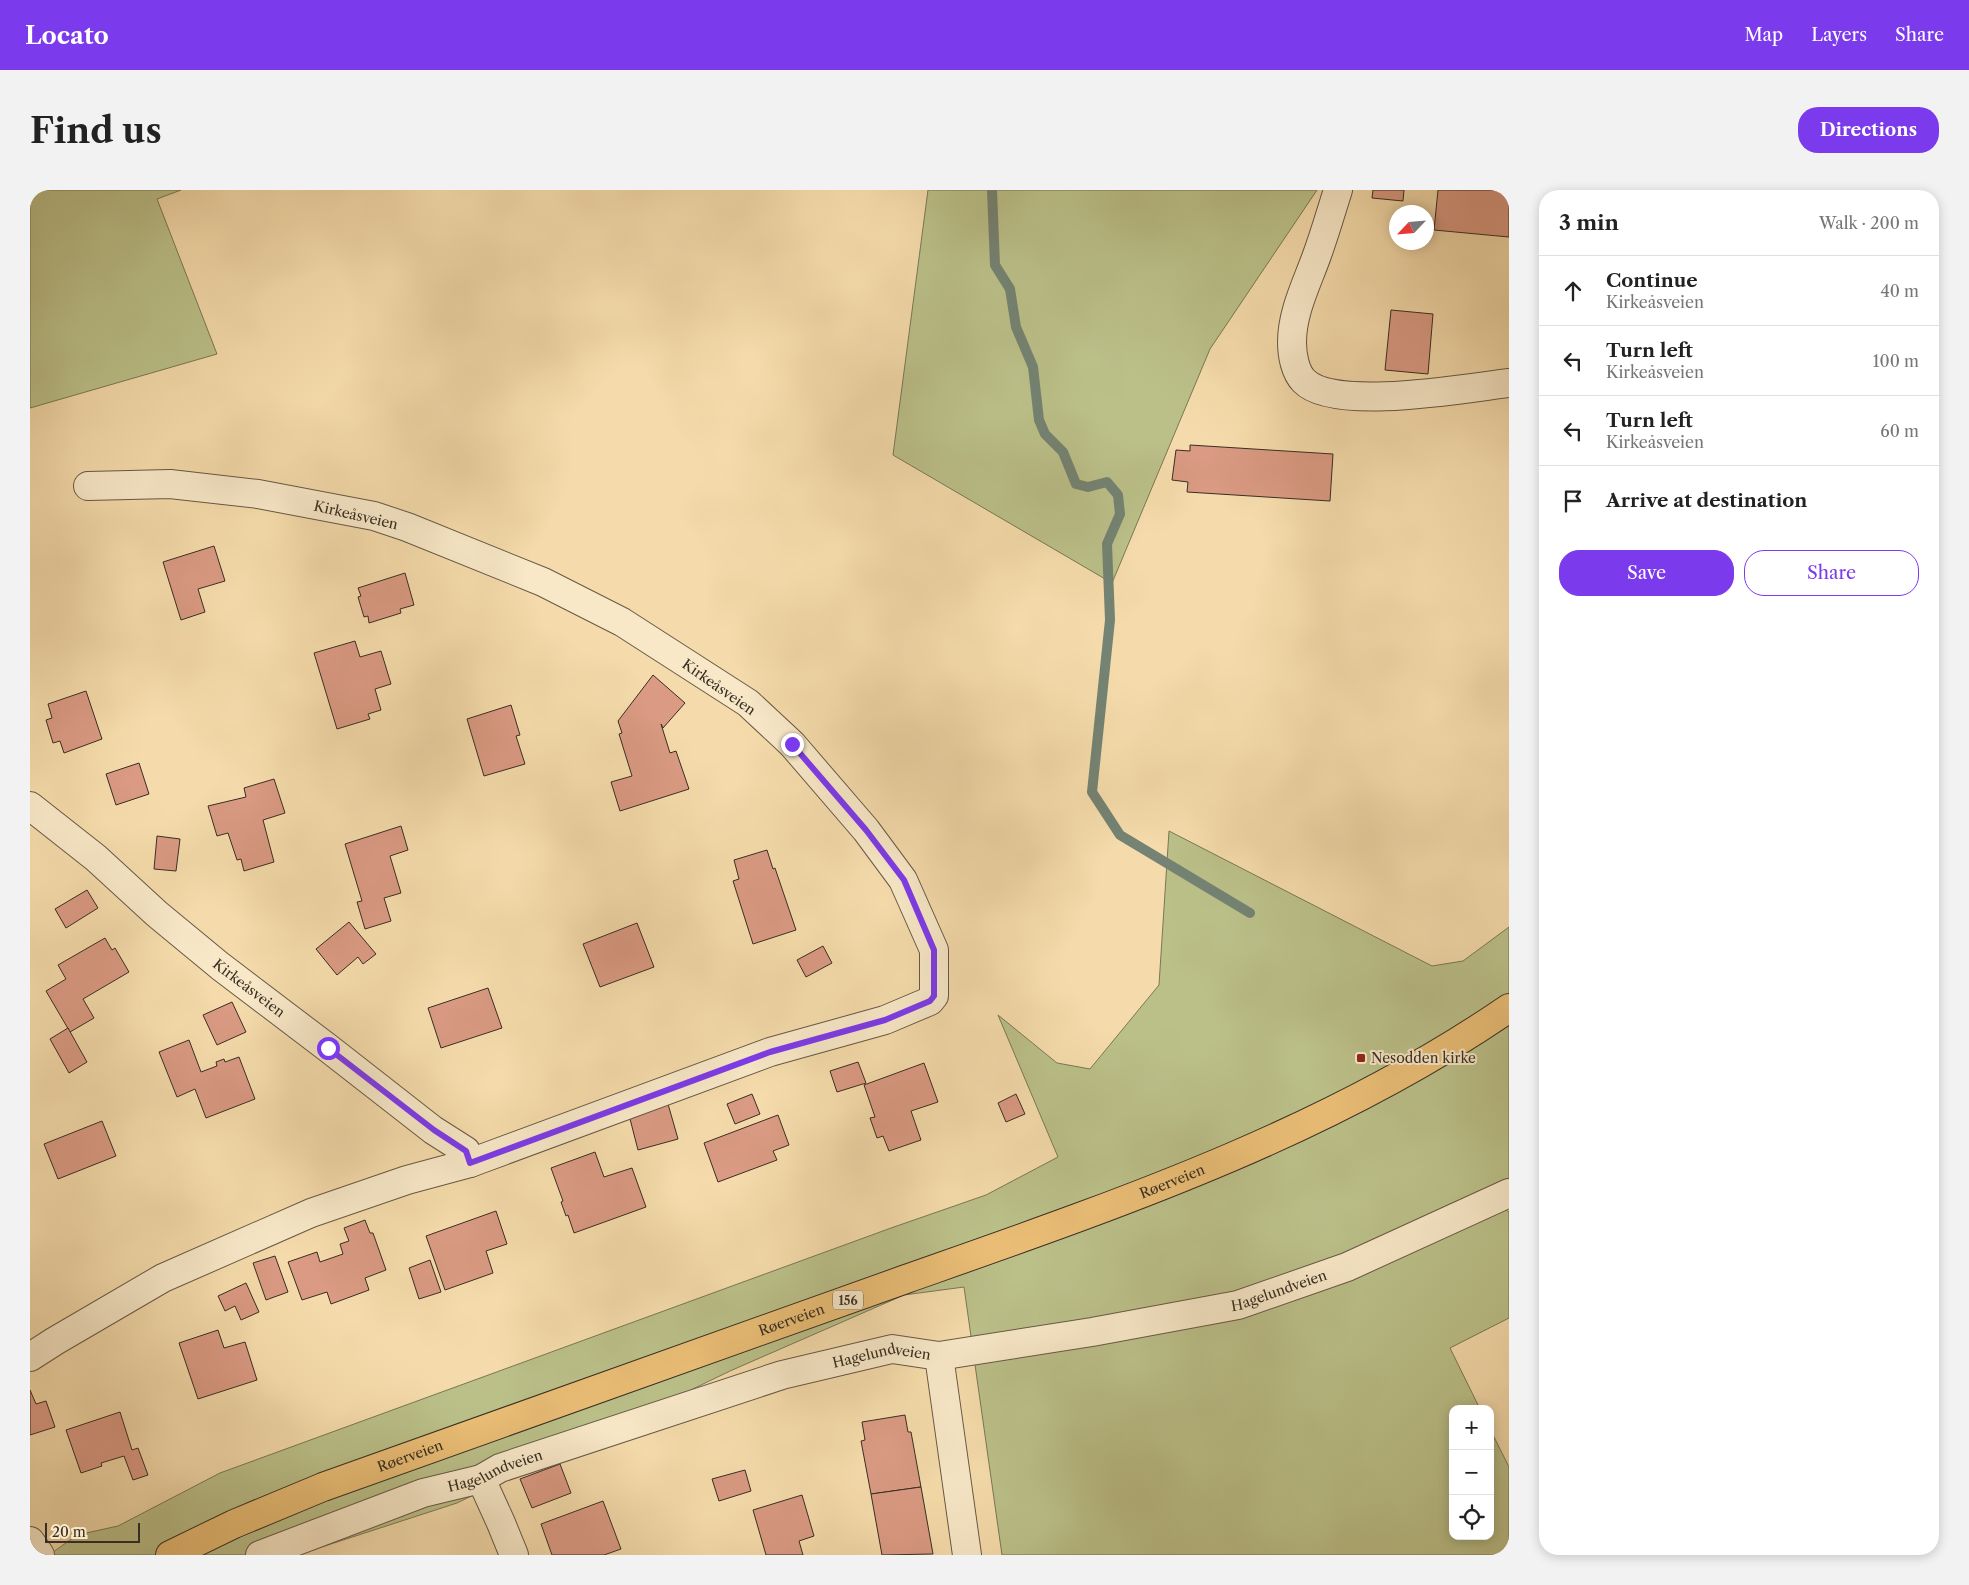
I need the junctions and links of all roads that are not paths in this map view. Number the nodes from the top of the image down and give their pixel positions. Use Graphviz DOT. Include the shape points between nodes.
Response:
graph roads {
  1 [pos="1338,190"];
  2 [pos="1509,383"];
  3 [pos="88,486"];
  4 [pos="30,806"];
  5 [pos="1509,1008"];
  6 [pos="470,1163"];
  7 [pos="1509,1193"];
  8 [pos="939,1356"];
  9 [pos="30,1357"];
  10 [pos="481,1479"];
  11 [pos="30,1541"];
  12 [pos="40,1555"];
  13 [pos="170,1555"];
  14 [pos="260,1555"];
  15 [pos="514,1555"];
  16 [pos="967,1555"];
  1 -- 2 [label="street" via="1296,316 1292,341 1294,359 1303,381 1312,388 1345,396 1431,394"];
  3 -- 6 [label="street, Kirkeåsveien" via="170,484 258,494 374,516 544,582 622,622 748,703 792,744 904,880 934,950 934,996 930,1001 885,1020 770,1052"];
  4 -- 6 [label="street, Kirkeåsveien" via="96,858 220,966 466,1151"];
  5 -- 13 [label="main road, Røerveien / 156" via="1436,1054 1328,1112 1162,1186 323,1487 276,1505"];
  6 -- 9 [label="street, Kirkeåsveien" via="407,1180 311,1213 225,1250 163,1278"];
  7 -- 8 [label="street, Hagelundveien" via="1347,1267 1238,1305"];
  8 -- 10 [label="street, Hagelundveien" via="892,1350 782,1375 500,1468"];
  8 -- 16 [label="street"];
  10 -- 14 [label="street, Hagelundveien" via="423,1493"];
  10 -- 15 [label="street"];
  11 -- 12 [label="street"];
}
